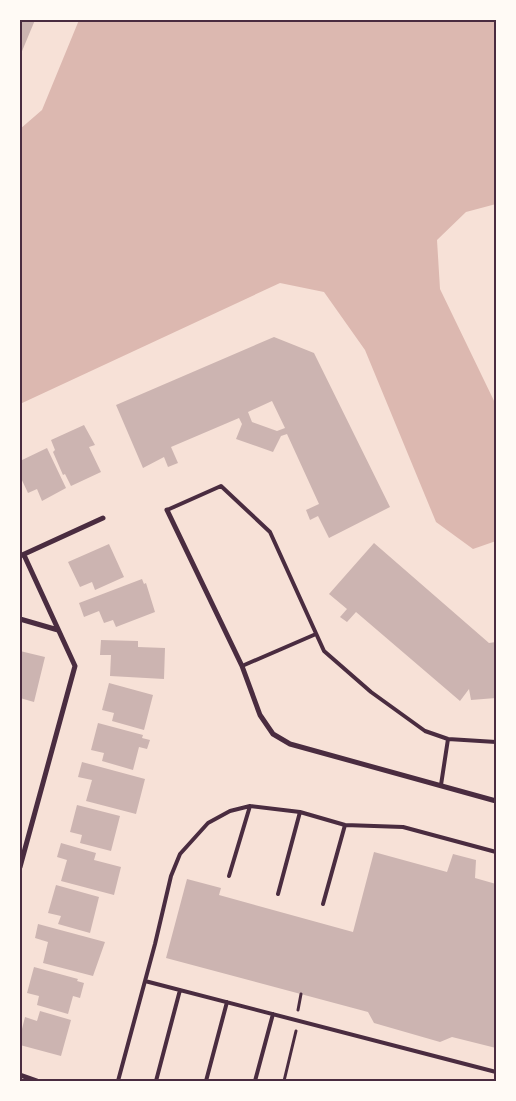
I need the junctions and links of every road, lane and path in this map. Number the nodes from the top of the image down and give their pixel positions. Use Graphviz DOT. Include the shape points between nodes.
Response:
graph roads {
  1 [pos="167,510"];
  2 [pos="103,518"];
  3 [pos="22,556"];
  4 [pos="20,619"];
  5 [pos="58,630"];
  6 [pos="316,634"];
  7 [pos="242,666"];
  8 [pos="448,739"];
  9 [pos="496,742"];
  10 [pos="441,785"];
  11 [pos="496,800"];
  12 [pos="250,806"];
  13 [pos="300,812"];
  14 [pos="345,825"];
  15 [pos="23,847"];
  16 [pos="496,852"];
  17 [pos="20,867"];
  18 [pos="229,876"];
  19 [pos="278,894"];
  20 [pos="323,904"];
  21 [pos="145,981"];
  22 [pos="180,990"];
  23 [pos="301,994"];
  24 [pos="227,1002"];
  25 [pos="273,1014"];
  26 [pos="297,1020"];
  27 [pos="496,1072"];
  28 [pos="20,1075"];
  29 [pos="37,1081"];
  30 [pos="118,1081"];
  31 [pos="156,1081"];
  32 [pos="206,1081"];
  33 [pos="255,1081"];
  34 [pos="284,1081"];
  1 -- 6 [label="lane" via="221,486 270,532"];
  1 -- 7 [label="street"];
  2 -- 3 [label="street"];
  3 -- 5 [label="street"];
  4 -- 5 [label="street"];
  5 -- 15 [label="street" via="75,666"];
  6 -- 7 [label="lane"];
  6 -- 8 [label="lane" via="324,651 371,692 425,730"];
  7 -- 10 [label="street" via="260,715 273,734 290,744"];
  8 -- 9 [label="lane"];
  8 -- 10 [label="lane"];
  10 -- 11 [label="street"];
  12 -- 13 [label="lane"];
  12 -- 18 [label="lane"];
  12 -- 21 [label="lane" via="230,811 208,823 180,854 170,876"];
  13 -- 14 [label="lane"];
  13 -- 19 [label="lane"];
  14 -- 16 [label="lane" via="403,827"];
  14 -- 20 [label="lane"];
  15 -- 17 [label="street"];
  21 -- 22 [label="lane"];
  21 -- 30 [label="lane"];
  22 -- 24 [label="lane"];
  22 -- 31 [label="lane"];
  23 -- 26 [label="path"];
  24 -- 25 [label="lane"];
  24 -- 32 [label="lane"];
  25 -- 26 [label="lane"];
  25 -- 33 [label="lane"];
  26 -- 27 [label="lane"];
  26 -- 34 [label="path"];
  28 -- 29 [label="street"];
}
